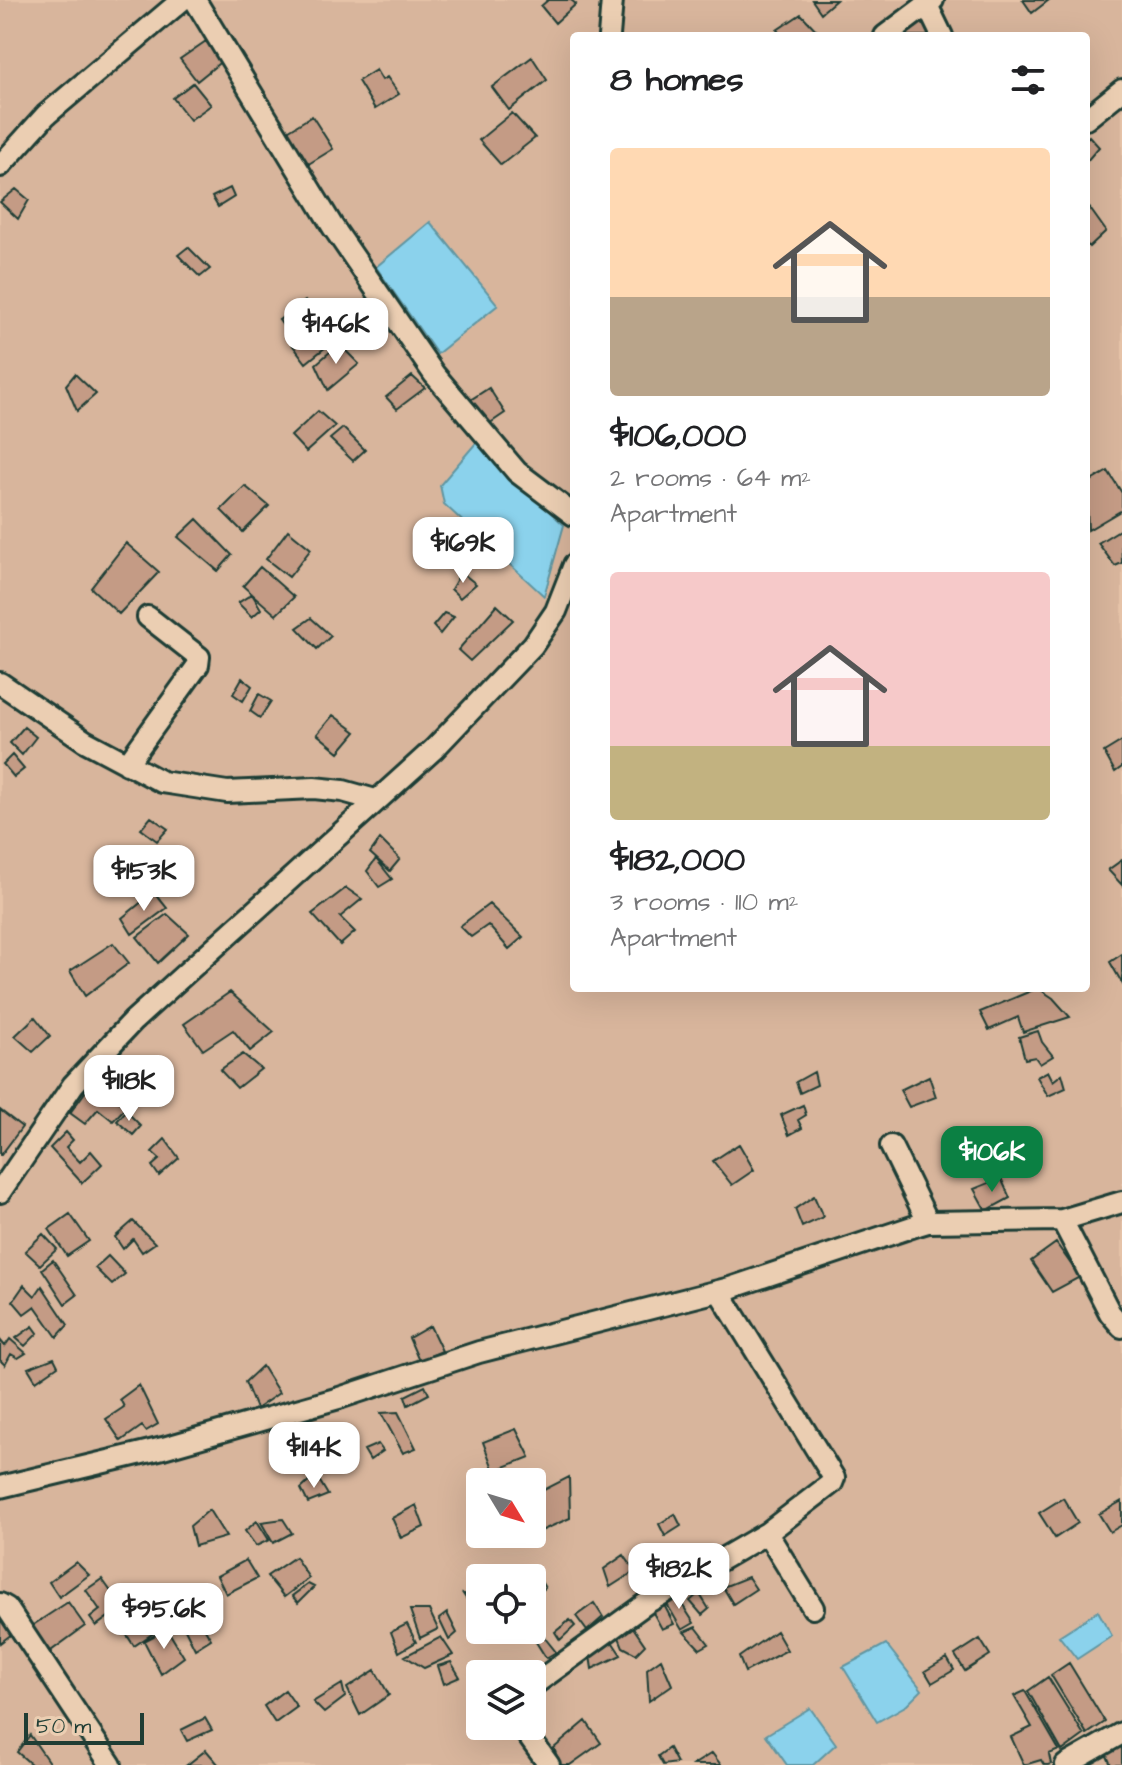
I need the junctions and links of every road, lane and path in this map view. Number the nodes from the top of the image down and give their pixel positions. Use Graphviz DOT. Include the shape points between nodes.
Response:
graph roads {
  1 [pos="182,0"];
  2 [pos="195,0"];
  3 [pos="612,0"];
  4 [pos="930,3"];
  5 [pos="609,32"];
  6 [pos="890,32"];
  7 [pos="941,32"];
  8 [pos="1122,90"];
  9 [pos="1090,116"];
  10 [pos="0,166"];
  11 [pos="570,512"];
  12 [pos="570,575"];
  13 [pos="148,617"];
  14 [pos="0,683"];
  15 [pos="127,764"];
  16 [pos="375,800"];
  17 [pos="891,1146"];
  18 [pos="0,1192"];
  19 [pos="1122,1202"];
  20 [pos="1062,1220"];
  21 [pos="928,1222"];
  22 [pos="719,1291"];
  23 [pos="1122,1327"];
  24 [pos="0,1487"];
  25 [pos="767,1533"];
  26 [pos="0,1604"];
  27 [pos="813,1608"];
  28 [pos="546,1676"];
  29 [pos="1122,1733"];
  30 [pos="531,1740"];
  31 [pos="111,1765"];
  32 [pos="549,1765"];
  33 [pos="1066,1765"];
  1 -- 10 [label="street" via="46,115"];
  2 -- 11 [label="street" via="333,227 434,374 517,472"];
  3 -- 5 [label="street"];
  4 -- 6 [label="street"];
  4 -- 7 [label="street"];
  8 -- 9 [label="street"];
  12 -- 16 [label="street" via="556,611 533,645 434,749"];
  13 -- 15 [label="street" via="199,657 198,665"];
  14 -- 15 [label="street"];
  15 -- 16 [label="street" via="162,782 199,788 314,788"];
  16 -- 18 [label="street" via="133,1021 73,1085"];
  17 -- 21 [label="street"];
  19 -- 20 [label="street"];
  20 -- 21 [label="street"];
  20 -- 23 [label="street"];
  21 -- 22 [label="street"];
  22 -- 24 [label="street" via="479,1352 163,1448"];
  22 -- 25 [label="street" via="834,1478"];
  25 -- 27 [label="street"];
  25 -- 28 [label="street" via="648,1602"];
  26 -- 31 [label="street" via="47,1664"];
  29 -- 33 [label="street"];
  30 -- 32 [label="street"];
}
